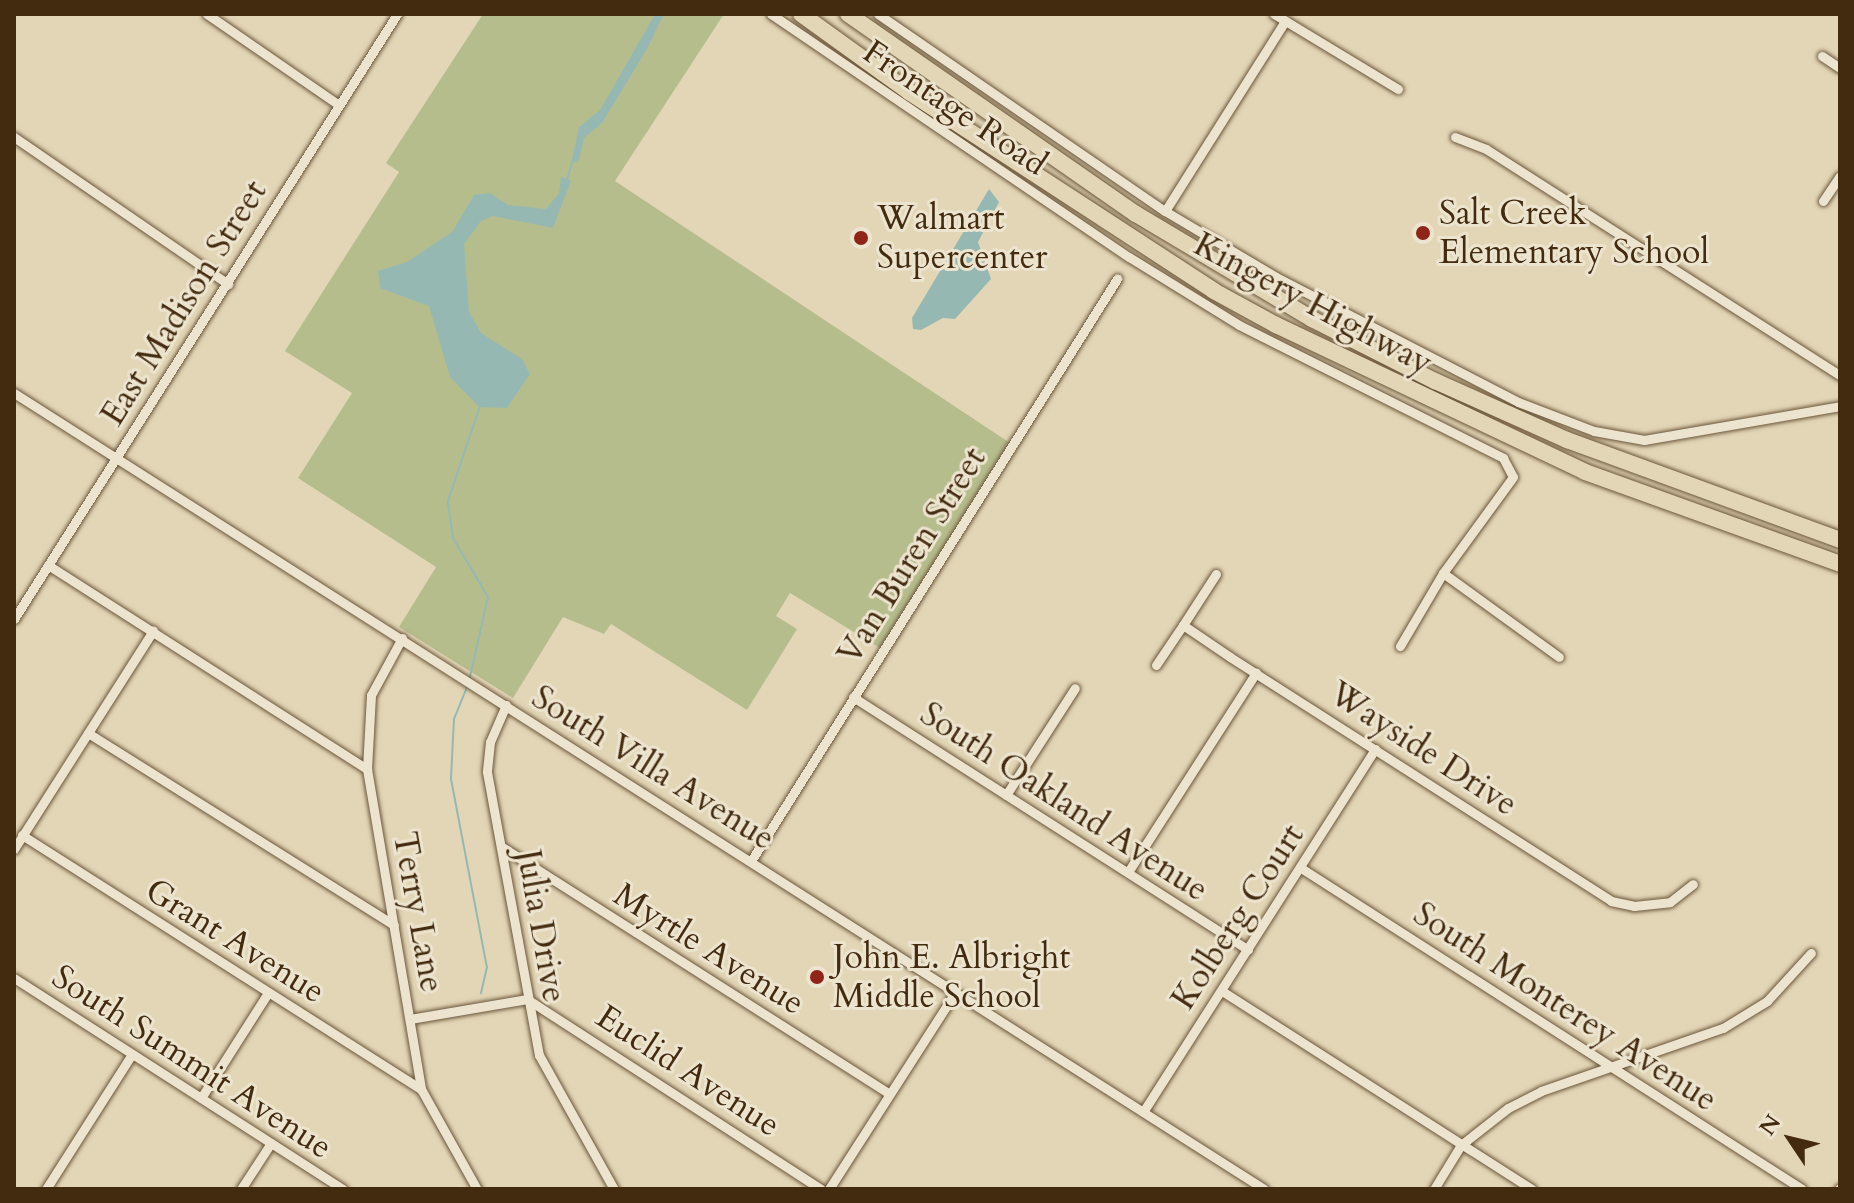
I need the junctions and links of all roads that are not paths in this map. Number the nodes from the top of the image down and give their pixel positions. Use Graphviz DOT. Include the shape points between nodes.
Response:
graph roads {
  1 [pos="207,14"];
  2 [pos="397,14"];
  3 [pos="771,14"];
  4 [pos="801,14"];
  5 [pos="848,14"];
  6 [pos="878,14"];
  7 [pos="1274,14"];
  8 [pos="1285,21"];
  9 [pos="1822,56"];
  10 [pos="1840,68"];
  11 [pos="1398,89"];
  12 [pos="339,105"];
  13 [pos="14,137"];
  14 [pos="1455,137"];
  15 [pos="1840,176"];
  16 [pos="1823,201"];
  17 [pos="1165,211"];
  18 [pos="1117,279"];
  19 [pos="228,284"];
  20 [pos="1840,375"];
  21 [pos="14,393"];
  22 [pos="1840,406"];
  23 [pos="116,459"];
  24 [pos="1717,521"];
  25 [pos="1838,539"];
  26 [pos="1840,564"];
  27 [pos="48,565"];
  28 [pos="1443,573"];
  29 [pos="1840,573"];
  30 [pos="1216,574"];
  31 [pos="14,619"];
  32 [pos="1183,625"];
  33 [pos="153,631"];
  34 [pos="402,638"];
  35 [pos="1400,646"];
  36 [pos="1559,657"];
  37 [pos="1156,665"];
  38 [pos="1256,673"];
  39 [pos="1075,688"];
  40 [pos="853,697"];
  41 [pos="506,705"];
  42 [pos="88,733"];
  43 [pos="1375,749"];
  44 [pos="367,769"];
  45 [pos="1006,795"];
  46 [pos="22,835"];
  47 [pos="502,847"];
  48 [pos="14,849"];
  49 [pos="751,861"];
  50 [pos="1301,868"];
  51 [pos="1128,872"];
  52 [pos="1693,884"];
  53 [pos="394,925"];
  54 [pos="1248,950"];
  55 [pos="1811,953"];
  56 [pos="14,978"];
  57 [pos="1222,991"];
  58 [pos="268,993"];
  59 [pos="955,993"];
  60 [pos="527,999"];
  61 [pos="410,1019"];
  62 [pos="132,1054"];
  63 [pos="1612,1069"];
  64 [pos="421,1089"];
  65 [pos="889,1094"];
  66 [pos="201,1098"];
  67 [pos="1143,1112"];
  68 [pos="271,1143"];
  69 [pos="1461,1145"];
  70 [pos="46,1189"];
  71 [pos="241,1189"];
  72 [pos="343,1189"];
  73 [pos="477,1189"];
  74 [pos="614,1189"];
  75 [pos="821,1189"];
  76 [pos="829,1189"];
  77 [pos="1264,1189"];
  78 [pos="1434,1189"];
  79 [pos="1532,1189"];
  80 [pos="1802,1189"];
  1 -- 12 [label="street"];
  2 -- 12 [label="street, East Madison Street"];
  3 -- 28 [label="street, Frontage Road" via="1227,318 1503,458 1513,477"];
  4 -- 24 [label="highway, Kingery Highway" via="909,92 1214,291 1519,444"];
  5 -- 25 [label="highway, Kingery Highway" via="1136,214 1312,319 1567,440"];
  6 -- 17 [label="street, Frontage Road"];
  7 -- 8 [label="street"];
  8 -- 11 [label="street"];
  8 -- 17 [label="street"];
  9 -- 10 [label="street"];
  12 -- 19 [label="street, East Madison Street"];
  13 -- 19 [label="street"];
  14 -- 20 [label="street" via="1486,149"];
  15 -- 16 [label="street"];
  17 -- 22 [label="street, Frontage Road" via="1448,369 1594,431 1668,439"];
  18 -- 40 [label="street, Van Buren Street"];
  19 -- 23 [label="street, East Madison Street"];
  21 -- 23 [label="street, South Villa Avenue"];
  23 -- 27 [label="street, East Madison Street"];
  23 -- 34 [label="street, South Villa Avenue"];
  24 -- 26 [label="highway, Kingery Highway"];
  24 -- 29 [label="highway"];
  27 -- 31 [label="street, East Madison Street"];
  27 -- 33 [label="street"];
  28 -- 35 [label="street, Frontage Road"];
  28 -- 36 [label="street"];
  30 -- 32 [label="street"];
  32 -- 37 [label="street"];
  32 -- 38 [label="street, Wayside Drive"];
  33 -- 42 [label="street"];
  33 -- 44 [label="street"];
  34 -- 41 [label="street, South Villa Avenue"];
  34 -- 44 [label="street, Terry Lane" via="371,695"];
  38 -- 43 [label="street, Wayside Drive"];
  38 -- 51 [label="street"];
  39 -- 45 [label="street"];
  40 -- 45 [label="street, South Oakland Avenue"];
  40 -- 49 [label="street, Van Buren Street"];
  41 -- 47 [label="street, Julia Drive" via="493,731 487,772"];
  41 -- 49 [label="street, South Villa Avenue"];
  42 -- 46 [label="street"];
  42 -- 53 [label="street"];
  43 -- 50 [label="street, Kolberg Court"];
  43 -- 52 [label="street, Wayside Drive" via="1611,901 1634,906 1670,902"];
  44 -- 53 [label="street, Terry Lane"];
  45 -- 51 [label="street, South Oakland Avenue"];
  46 -- 48 [label="street"];
  46 -- 58 [label="street, Grant Avenue"];
  47 -- 60 [label="street, Julia Drive"];
  47 -- 65 [label="street, Myrtle Avenue"];
  49 -- 59 [label="street, South Villa Avenue"];
  50 -- 54 [label="street, Kolberg Court"];
  50 -- 63 [label="street, South Monterey Avenue"];
  51 -- 54 [label="street, South Oakland Avenue"];
  53 -- 61 [label="street, Terry Lane"];
  54 -- 57 [label="street, Kolberg Court"];
  55 -- 63 [label="street" via="1780,990 1742,1018"];
  56 -- 62 [label="street, South Summit Avenue"];
  57 -- 67 [label="street, Kolberg Court"];
  57 -- 69 [label="street"];
  58 -- 64 [label="street, Grant Avenue"];
  58 -- 66 [label="street"];
  59 -- 65 [label="street"];
  59 -- 67 [label="street, South Villa Avenue"];
  60 -- 61 [label="street"];
  60 -- 74 [label="street, Julia Drive" via="539,1055"];
  60 -- 75 [label="street, Euclid Avenue"];
  61 -- 64 [label="street, Terry Lane"];
  62 -- 66 [label="street, South Summit Avenue"];
  62 -- 70 [label="street"];
  63 -- 69 [label="street" via="1524,1099"];
  63 -- 80 [label="street, South Monterey Avenue"];
  64 -- 73 [label="street, Terry Lane"];
  65 -- 76 [label="street"];
  66 -- 68 [label="street, South Summit Avenue"];
  67 -- 77 [label="street, South Villa Avenue"];
  68 -- 71 [label="street"];
  68 -- 72 [label="street, South Summit Avenue"];
  69 -- 78 [label="street"];
  69 -- 79 [label="street"];
}
